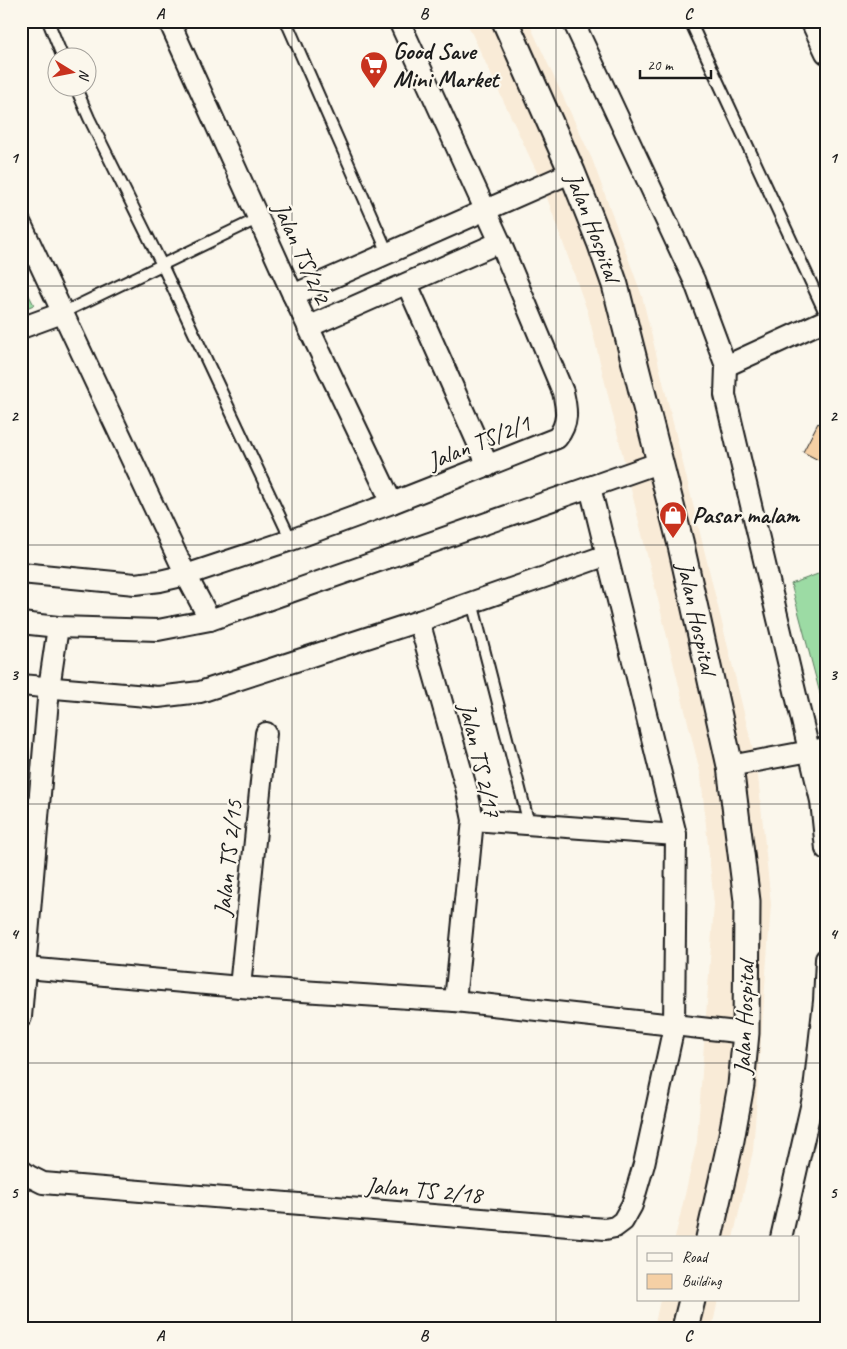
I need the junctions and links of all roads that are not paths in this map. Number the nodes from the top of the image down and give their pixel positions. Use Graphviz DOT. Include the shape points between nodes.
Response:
graph roads {
  1 [pos="48,21"];
  2 [pos="169,21"];
  3 [pos="286,21"];
  4 [pos="399,21"];
  5 [pos="506,21"];
  6 [pos="574,21"];
  7 [pos="690,21"];
  8 [pos="811,21"];
  9 [pos="59,48"];
  10 [pos="826,53"];
  11 [pos="80,98"];
  12 [pos="572,172"];
  13 [pos="485,209"];
  14 [pos="258,218"];
  15 [pos="21,224"];
  16 [pos="500,242"];
  17 [pos="388,253"];
  18 [pos="162,265"];
  19 [pos="407,284"];
  20 [pos="293,295"];
  21 [pos="62,312"];
  22 [pos="826,314"];
  23 [pos="826,320"];
  24 [pos="308,327"];
  25 [pos="21,328"];
  26 [pos="726,366"];
  27 [pos="660,462"];
  28 [pos="488,466"];
  29 [pos="590,487"];
  30 [pos="392,503"];
  31 [pos="291,540"];
  32 [pos="607,556"];
  33 [pos="21,573"];
  34 [pos="186,575"];
  35 [pos="472,602"];
  36 [pos="210,620"];
  37 [pos="419,621"];
  38 [pos="21,623"];
  39 [pos="58,627"];
  40 [pos="21,685"];
  41 [pos="49,688"];
  42 [pos="266,734"];
  43 [pos="818,750"];
  44 [pos="730,766"];
  45 [pos="472,820"];
  46 [pos="529,824"];
  47 [pos="676,835"];
  48 [pos="826,849"];
  49 [pos="826,959"];
  50 [pos="26,968"];
  51 [pos="240,987"];
  52 [pos="455,1001"];
  53 [pos="21,1017"];
  54 [pos="674,1026"];
  55 [pos="746,1033"];
  56 [pos="21,1170"];
  57 [pos="709,1236"];
  58 [pos="781,1236"];
  59 [pos="692,1302"];
  60 [pos="685,1328"];
  1 -- 9 [label="lane"];
  2 -- 14 [label="street, Jalan TS/2/2"];
  3 -- 17 [label="lane"];
  4 -- 13 [label="street, Jalan TS/2/1"];
  5 -- 12 [label="street, Jalan Hospital"];
  6 -- 26 [label="street" via="694,280"];
  7 -- 22 [label="lane"];
  8 -- 10 [label="street"];
  11 -- 18 [label="lane"];
  12 -- 13 [label="street"];
  12 -- 27 [label="street, Jalan Hospital" via="615,285"];
  13 -- 16 [label="street, Jalan TS/2/1"];
  13 -- 17 [label="street"];
  14 -- 18 [label="lane"];
  14 -- 20 [label="street, Jalan TS/2/2"];
  15 -- 21 [label="street"];
  16 -- 19 [label="street"];
  16 -- 28 [label="street, Jalan TS/2/1" via="568,410 563,431 557,438"];
  17 -- 20 [label="street"];
  18 -- 21 [label="lane"];
  18 -- 31 [label="lane"];
  19 -- 24 [label="street"];
  19 -- 28 [label="street"];
  20 -- 24 [label="street, Jalan TS/2/2"];
  21 -- 25 [label="street"];
  21 -- 34 [label="street"];
  23 -- 26 [label="street"];
  24 -- 30 [label="street, Jalan TS/2/2"];
  26 -- 43 [label="street" via="725,395"];
  27 -- 29 [label="street"];
  27 -- 44 [label="street, Jalan Hospital"];
  28 -- 30 [label="street, Jalan TS/2/1"];
  29 -- 32 [label="street"];
  29 -- 36 [label="street"];
  30 -- 31 [label="street, Jalan TS/2/1"];
  31 -- 34 [label="street, Jalan TS/2/1"];
  32 -- 35 [label="street"];
  32 -- 47 [label="street"];
  33 -- 34 [label="street, Jalan TS/2/1" via="135,584"];
  34 -- 36 [label="street"];
  35 -- 37 [label="street"];
  35 -- 46 [label="lane"];
  36 -- 39 [label="street" via="158,630"];
  37 -- 41 [label="street" via="200,692 158,697"];
  37 -- 45 [label="street, Jalan TS 2/17"];
  38 -- 39 [label="street"];
  39 -- 41 [label="street"];
  40 -- 41 [label="street"];
  41 -- 50 [label="street"];
  42 -- 51 [label="street, Jalan TS 2/15"];
  43 -- 44 [label="street"];
  43 -- 48 [label="street"];
  44 -- 55 [label="street, Jalan Hospital" via="746,901"];
  45 -- 46 [label="street"];
  45 -- 52 [label="street, Jalan TS 2/17"];
  46 -- 47 [label="street"];
  47 -- 54 [label="street"];
  49 -- 58 [label="street" via="813,1098"];
  50 -- 51 [label="street"];
  50 -- 53 [label="street"];
  51 -- 52 [label="street"];
  52 -- 54 [label="street"];
  54 -- 55 [label="street"];
  54 -- 56 [label="street, Jalan TS 2/18" via="632,1205 623,1221 615,1227 605,1229 43,1183"];
  55 -- 57 [label="street, Jalan Hospital" via="738,1104"];
  59 -- 60 [label="street"];
}
